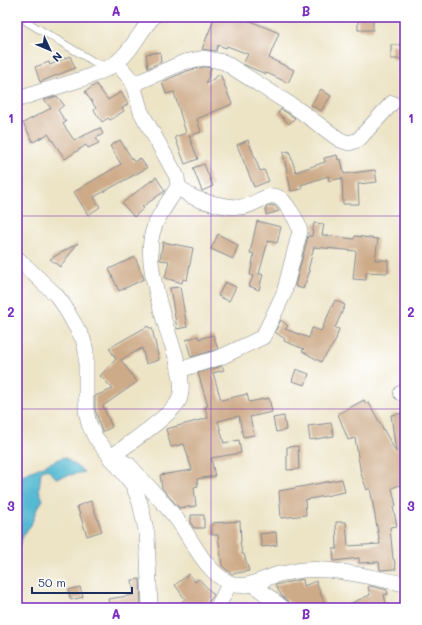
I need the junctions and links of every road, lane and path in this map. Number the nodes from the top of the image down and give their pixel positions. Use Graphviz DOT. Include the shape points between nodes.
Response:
graph roads {
  1 [pos="153,17"];
  2 [pos="27,22"];
  3 [pos="113,65"];
  4 [pos="405,74"];
  5 [pos="132,81"];
  6 [pos="17,100"];
  7 [pos="392,103"];
  8 [pos="178,186"];
  9 [pos="17,258"];
  10 [pos="179,370"];
  11 [pos="110,458"];
  12 [pos="230,583"];
  13 [pos="253,584"];
  14 [pos="405,584"];
  15 [pos="150,608"];
  16 [pos="217,608"];
  17 [pos="283,608"];
  1 -- 3 [label="street"];
  2 -- 3 [label="lane" via="96,63"];
  3 -- 5 [label="street"];
  3 -- 6 [label="street"];
  4 -- 7 [label="path" via="400,92"];
  5 -- 7 [label="street" via="141,81 197,59 224,62 299,110 340,140 349,143 363,136"];
  5 -- 8 [label="street" via="140,112 177,177"];
  8 -- 10 [label="street" via="155,226 150,255 163,319"];
  8 -- 10 [label="street" via="194,198 239,207 268,196 276,196 283,200 298,222 300,231 284,293 263,337 221,357"];
  9 -- 11 [label="street" via="56,295 83,339 86,351 86,410 95,437"];
  10 -- 11 [label="street" via="182,392 177,403 168,413"];
  11 -- 12 [label="street" via="120,459 129,465 176,518 204,560"];
  11 -- 15 [label="street" via="133,485 140,503 147,534"];
  12 -- 13 [label="street" via="241,586"];
  12 -- 16 [label="street"];
  13 -- 14 [label="street" via="278,575 304,570 330,570"];
  13 -- 17 [label="street"];
}
